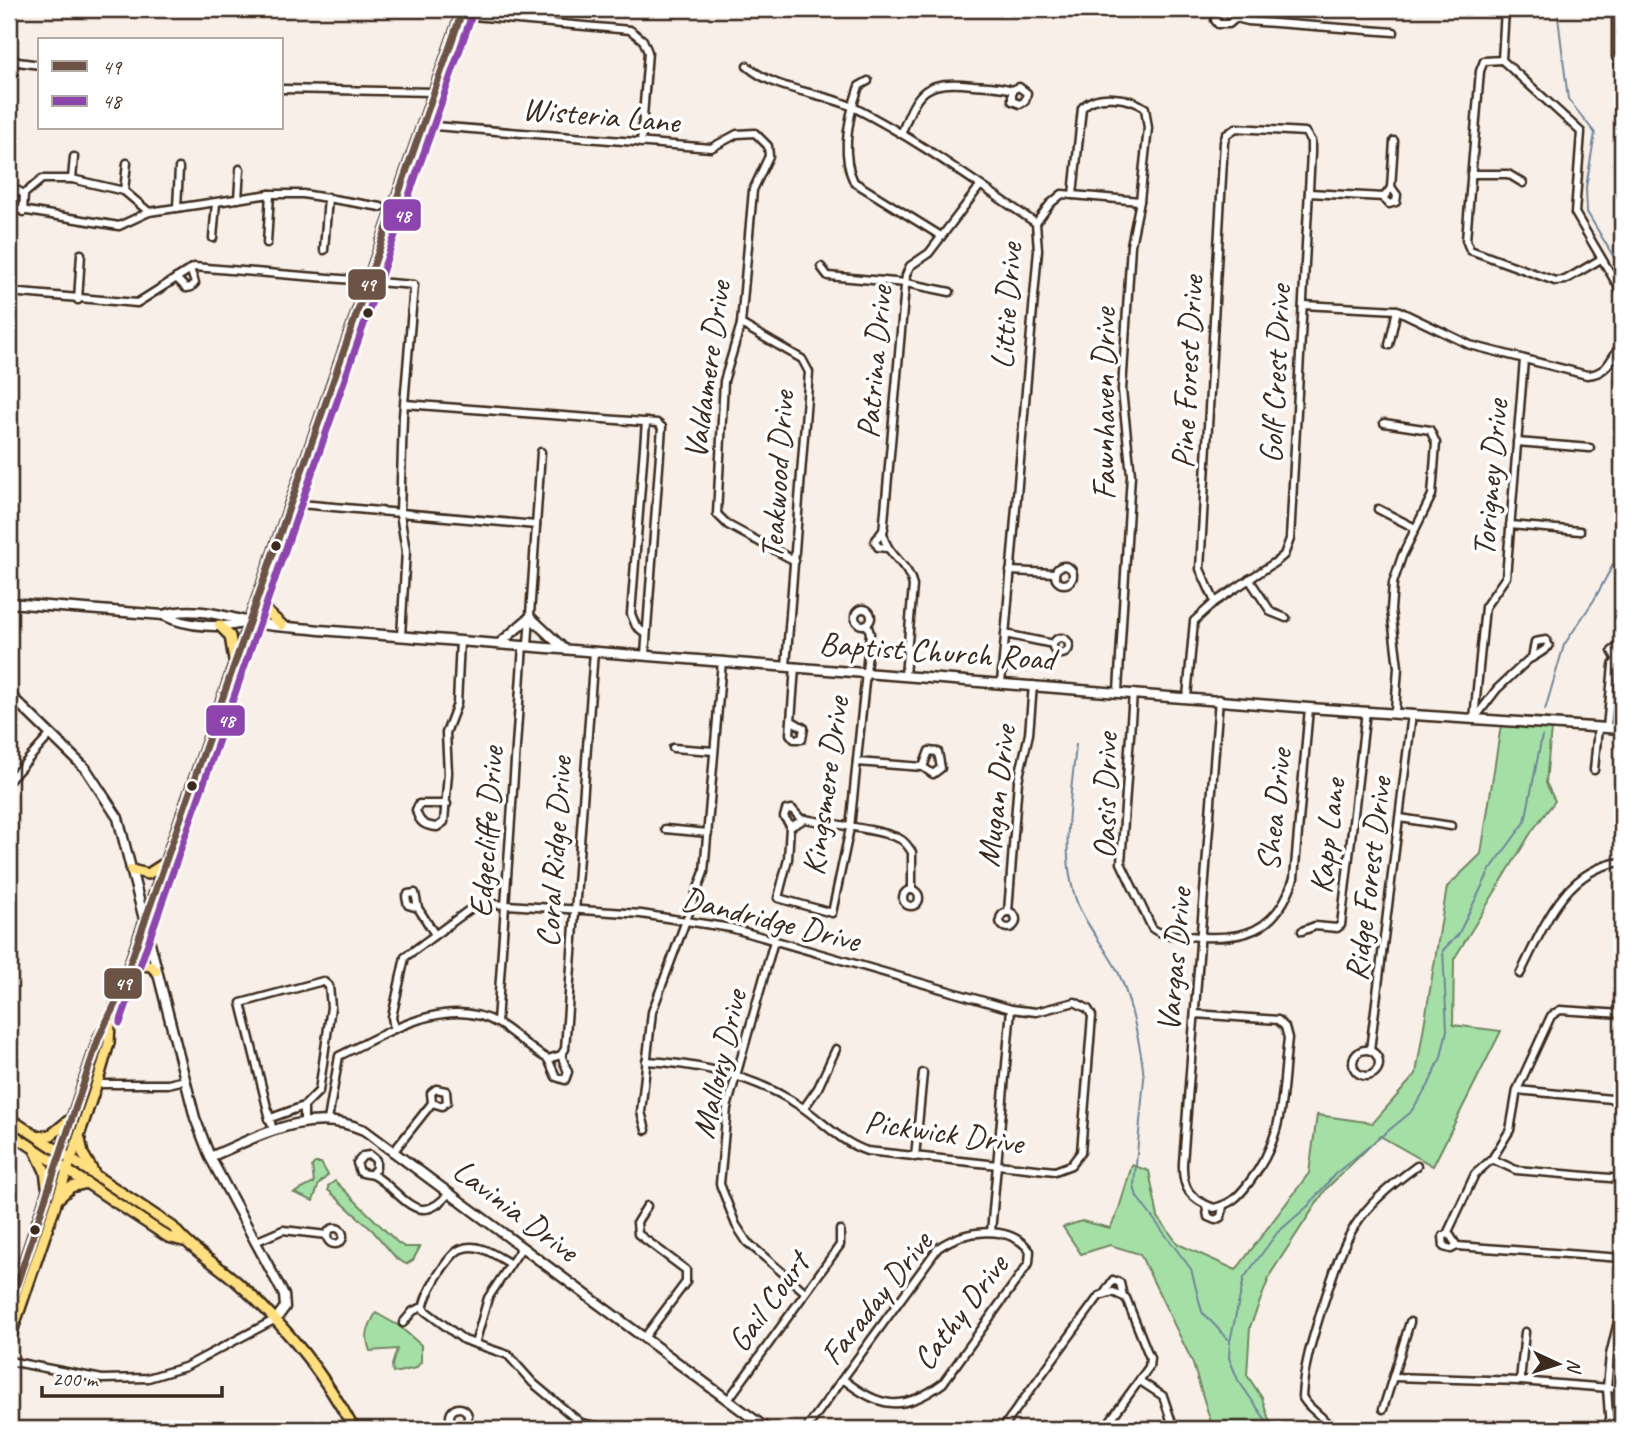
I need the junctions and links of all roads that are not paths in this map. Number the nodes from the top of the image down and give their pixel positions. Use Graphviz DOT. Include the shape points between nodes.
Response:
graph roads {
  1 [pos="1221,9"];
  2 [pos="1505,9"];
  3 [pos="1616,9"];
  4 [pos="462,12"];
  5 [pos="1236,18"];
  6 [pos="1394,32"];
  7 [pos="9,55"];
  8 [pos="1619,57"];
  9 [pos="1502,60"];
  10 [pos="18,62"];
  11 [pos="38,65"];
  12 [pos="747,66"];
  13 [pos="9,67"];
  14 [pos="1622,69"];
  15 [pos="868,81"];
  16 [pos="284,89"];
  17 [pos="1012,90"];
  18 [pos="433,92"];
  19 [pos="852,106"];
  20 [pos="422,125"];
  21 [pos="902,132"];
  22 [pos="1394,141"];
  23 [pos="640,142"];
  24 [pos="1224,142"];
  25 [pos="768,146"];
  26 [pos="74,158"];
  27 [pos="127,163"];
  28 [pos="179,168"];
  29 [pos="240,169"];
  30 [pos="1471,174"];
  31 [pos="72,179"];
  32 [pos="1523,183"];
  33 [pos="9,186"];
  34 [pos="980,186"];
  35 [pos="1391,187"];
  36 [pos="124,191"];
  37 [pos="1309,193"];
  38 [pos="24,194"];
  39 [pos="270,194"];
  40 [pos="1073,195"];
  41 [pos="328,197"];
  42 [pos="1382,197"];
  43 [pos="238,199"];
  44 [pos="1140,201"];
  45 [pos="216,202"];
  46 [pos="9,208"];
  47 [pos="177,208"];
  48 [pos="387,208"];
  49 [pos="23,212"];
  50 [pos="149,212"];
  51 [pos="1036,223"];
  52 [pos="941,236"];
  53 [pos="213,238"];
  54 [pos="267,243"];
  55 [pos="324,250"];
  56 [pos="80,254"];
  57 [pos="1601,259"];
  58 [pos="821,267"];
  59 [pos="190,269"];
  60 [pos="176,278"];
  61 [pos="367,280"];
  62 [pos="906,283"];
  63 [pos="9,292"];
  64 [pos="950,292"];
  65 [pos="1622,293"];
  66 [pos="78,300"];
  67 [pos="1303,305"];
  68 [pos="1397,310"];
  69 [pos="741,324"];
  70 [pos="1622,343"];
  71 [pos="1389,345"];
  72 [pos="1524,360"];
  73 [pos="405,404"];
  74 [pos="646,422"];
  75 [pos="1384,423"];
  76 [pos="1517,442"];
  77 [pos="1590,448"];
  78 [pos="541,452"];
  79 [pos="289,503"];
  80 [pos="1378,509"];
  81 [pos="400,513"];
  82 [pos="536,525"];
  83 [pos="1510,525"];
  84 [pos="1415,528"];
  85 [pos="1580,531"];
  86 [pos="795,561"];
  87 [pos="1010,571"];
  88 [pos="1054,573"];
  89 [pos="1249,579"];
  90 [pos="261,586"];
  91 [pos="1215,602"];
  92 [pos="9,603"];
  93 [pos="163,615"];
  94 [pos="530,617"];
  95 [pos="1286,618"];
  96 [pos="248,622"];
  97 [pos="867,624"];
  98 [pos="219,625"];
  99 [pos="282,625"];
  100 [pos="646,634"];
  101 [pos="1005,634"];
  102 [pos="401,636"];
  103 [pos="460,641"];
  104 [pos="499,643"];
  105 [pos="1053,643"];
  106 [pos="1622,644"];
  107 [pos="526,645"];
  108 [pos="563,648"];
  109 [pos="594,651"];
  110 [pos="1622,653"];
  111 [pos="645,655"];
  112 [pos="1532,658"];
  113 [pos="1616,658"];
  114 [pos="722,661"];
  115 [pos="234,662"];
  116 [pos="791,666"];
  117 [pos="866,672"];
  118 [pos="905,675"];
  119 [pos="1001,683"];
  120 [pos="1033,685"];
  121 [pos="1118,691"];
  122 [pos="1133,692"];
  123 [pos="9,694"];
  124 [pos="1187,697"];
  125 [pos="1219,699"];
  126 [pos="1308,708"];
  127 [pos="1366,711"];
  128 [pos="1395,712"];
  129 [pos="1412,714"];
  130 [pos="1474,719"];
  131 [pos="792,721"];
  132 [pos="1602,728"];
  133 [pos="1622,729"];
  134 [pos="51,734"];
  135 [pos="673,748"];
  136 [pos="715,751"];
  137 [pos="858,762"];
  138 [pos="923,767"];
  139 [pos="1594,769"];
  140 [pos="9,781"];
  141 [pos="447,804"];
  142 [pos="1400,818"];
  143 [pos="801,820"];
  144 [pos="791,826"];
  145 [pos="1451,826"];
  146 [pos="850,828"];
  147 [pos="665,829"];
  148 [pos="708,833"];
  149 [pos="1622,862"];
  150 [pos="164,864"];
  151 [pos="131,870"];
  152 [pos="912,890"];
  153 [pos="505,904"];
  154 [pos="418,908"];
  155 [pos="575,910"];
  156 [pos="1008,912"];
  157 [pos="688,921"];
  158 [pos="143,922"];
  159 [pos="1302,930"];
  160 [pos="434,933"];
  161 [pos="1201,937"];
  162 [pos="774,941"];
  163 [pos="156,971"];
  164 [pos="1520,974"];
  165 [pos="125,977"];
  166 [pos="1010,1009"];
  167 [pos="1195,1014"];
  168 [pos="1622,1014"];
  169 [pos="110,1020"];
  170 [pos="497,1022"];
  171 [pos="394,1030"];
  172 [pos="836,1049"];
  173 [pos="1370,1050"];
  174 [pos="646,1061"];
  175 [pos="923,1073"];
  176 [pos="735,1076"];
  177 [pos="185,1080"];
  178 [pos="97,1084"];
  179 [pos="1517,1090"];
  180 [pos="1622,1100"];
  181 [pos="432,1103"];
  182 [pos="304,1106"];
  183 [pos="804,1108"];
  184 [pos="9,1118"];
  185 [pos="71,1118"];
  186 [pos="268,1119"];
  187 [pos="328,1120"];
  188 [pos="304,1121"];
  189 [pos="646,1130"];
  190 [pos="273,1131"];
  191 [pos="9,1132"];
  192 [pos="80,1136"];
  193 [pos="37,1137"];
  194 [pos="33,1148"];
  195 [pos="394,1151"];
  196 [pos="60,1152"];
  197 [pos="1081,1152"];
  198 [pos="210,1157"];
  199 [pos="915,1157"];
  200 [pos="1492,1159"];
  201 [pos="72,1160"];
  202 [pos="56,1163"];
  203 [pos="999,1166"];
  204 [pos="1417,1166"];
  205 [pos="68,1171"];
  206 [pos="372,1173"];
  207 [pos="96,1176"];
  208 [pos="1622,1179"];
  209 [pos="87,1183"];
  210 [pos="47,1188"];
  211 [pos="449,1193"];
  212 [pos="58,1199"];
  213 [pos="1206,1205"];
  214 [pos="647,1206"];
  215 [pos="1223,1206"];
  216 [pos="840,1230"];
  217 [pos="991,1232"];
  218 [pos="327,1235"];
  219 [pos="184,1242"];
  220 [pos="255,1242"];
  221 [pos="522,1247"];
  222 [pos="1622,1258"];
  223 [pos="509,1263"];
  224 [pos="805,1292"];
  225 [pos="1104,1294"];
  226 [pos="1123,1296"];
  227 [pos="1622,1305"];
  228 [pos="423,1307"];
  229 [pos="9,1308"];
  230 [pos="276,1319"];
  231 [pos="1410,1322"];
  232 [pos="403,1323"];
  233 [pos="1525,1332"];
  234 [pos="644,1338"];
  235 [pos="9,1341"];
  236 [pos="475,1344"];
  237 [pos="9,1361"];
  238 [pos="1393,1377"];
  239 [pos="843,1379"];
  240 [pos="1140,1381"];
  241 [pos="1520,1381"];
  242 [pos="1607,1388"];
  243 [pos="1622,1389"];
  244 [pos="728,1400"];
  245 [pos="1383,1409"];
  246 [pos="579,1422"];
  247 [pos="466,1423"];
  248 [pos="355,1429"];
  249 [pos="474,1429"];
  250 [pos="588,1429"];
  251 [pos="611,1429"];
  252 [pos="767,1429"];
  253 [pos="806,1429"];
  254 [pos="1002,1429"];
  255 [pos="1104,1429"];
  256 [pos="1174,1429"];
  257 [pos="1331,1429"];
  258 [pos="1610,1429"];
  1 -- 5 [label="street"];
  1 -- 5 [label="street" via="1215,20 1218,24"];
  2 -- 9 [label="street"];
  3 -- 8 [label="street"];
  4 -- 18 [label="main road"];
  4 -- 23 [label="street" via="630,30 638,35 648,52"];
  5 -- 6 [label="street"];
  7 -- 10 [label="street"];
  8 -- 14 [label="street"];
  9 -- 30 [label="street" via="1489,58 1481,65"];
  9 -- 57 [label="street" via="1581,132 1576,213"];
  10 -- 11 [label="street"];
  10 -- 13 [label="street"];
  12 -- 19 [label="street, Littie Drive" via="761,78"];
  15 -- 19 [label="street" via="859,86"];
  16 -- 18 [label="street"];
  17 -- 21 [label="street" via="939,83 925,89 913,103"];
  18 -- 20 [label="main road"];
  19 -- 21 [label="street, Littie Drive"];
  19 -- 52 [label="street" via="846,158 854,182"];
  20 -- 23 [label="street, Wisteria Lane"];
  20 -- 48 [label="main road"];
  21 -- 34 [label="street, Littie Drive"];
  22 -- 35 [label="street"];
  23 -- 25 [label="street, Wisteria Lane" via="711,148 746,133 755,134"];
  24 -- 37 [label="street, Golf Crest Drive" via="1236,128 1305,132 1311,141"];
  24 -- 91 [label="street, Pine Forest Drive" via="1200,569"];
  25 -- 69 [label="street, Valdamere Drive" via="769,156 752,190"];
  26 -- 31 [label="street"];
  27 -- 36 [label="street"];
  28 -- 47 [label="street"];
  29 -- 43 [label="street"];
  30 -- 32 [label="street" via="1508,174"];
  30 -- 57 [label="street" via="1469,250 1555,281"];
  31 -- 36 [label="street"];
  31 -- 38 [label="street" via="42,179"];
  33 -- 38 [label="street"];
  34 -- 51 [label="street, Littie Drive"];
  34 -- 52 [label="street, Patrina Drive"];
  35 -- 42 [label="street"];
  35 -- 42 [label="street" via="1396,202 1390,204"];
  36 -- 50 [label="street"];
  37 -- 42 [label="street"];
  37 -- 67 [label="street, Golf Crest Drive"];
  38 -- 49 [label="street"];
  39 -- 41 [label="street"];
  39 -- 43 [label="street"];
  39 -- 54 [label="street"];
  40 -- 44 [label="street"];
  40 -- 44 [label="street, Fawnhaven Drive" via="1082,108 1098,99 1115,99 1136,102 1148,116"];
  40 -- 51 [label="street" via="1055,198"];
  41 -- 48 [label="street"];
  41 -- 55 [label="street"];
  43 -- 45 [label="street"];
  44 -- 121 [label="street, Fawnhaven Drive" via="1131,245 1122,390 1131,475"];
  45 -- 47 [label="street"];
  45 -- 53 [label="street"];
  46 -- 49 [label="street"];
  47 -- 50 [label="street"];
  48 -- 61 [label="main road"];
  49 -- 50 [label="street" via="118,226"];
  51 -- 87 [label="street, Littie Drive" via="1038,250"];
  52 -- 62 [label="street, Patrina Drive" via="929,253 910,266"];
  56 -- 66 [label="street"];
  57 -- 65 [label="street"];
  58 -- 62 [label="street" via="828,276"];
  59 -- 60 [label="street"];
  59 -- 60 [label="street" via="195,283 191,287"];
  59 -- 61 [label="street"];
  60 -- 66 [label="street" via="137,303"];
  61 -- 73 [label="street" via="414,285"];
  61 -- 79 [label="main road"];
  62 -- 64 [label="street"];
  62 -- 118 [label="street, Patrina Drive" via="884,530 887,548 910,573 913,586"];
  63 -- 66 [label="street"];
  67 -- 68 [label="street"];
  67 -- 89 [label="street, Golf Crest Drive" via="1290,539 1284,555"];
  68 -- 71 [label="street"];
  68 -- 72 [label="street" via="1470,345"];
  69 -- 86 [label="street, Teakwood Drive" via="802,359 809,372"];
  69 -- 86 [label="street, Valdamere Drive" via="724,381 717,514 728,525"];
  70 -- 72 [label="street" via="1607,369 1597,374"];
  72 -- 76 [label="street, Torigney Drive"];
  73 -- 74 [label="street"];
  73 -- 81 [label="street"];
  74 -- 100 [label="street" via="631,614"];
  74 -- 100 [label="street" via="662,427"];
  75 -- 84 [label="street" via="1423,426 1436,443 1432,495"];
  76 -- 77 [label="street"];
  76 -- 83 [label="street, Torigney Drive"];
  78 -- 82 [label="street, Edgecliffe Drive"];
  79 -- 81 [label="street"];
  79 -- 90 [label="main road"];
  80 -- 84 [label="street"];
  81 -- 82 [label="street"];
  81 -- 102 [label="street" via="406,551"];
  82 -- 94 [label="street, Edgecliffe Drive"];
  83 -- 85 [label="street"];
  83 -- 130 [label="street, Torigney Drive" via="1506,577 1483,615"];
  84 -- 128 [label="street" via="1393,583 1391,610 1398,667"];
  86 -- 116 [label="street, Teakwood Drive"];
  87 -- 88 [label="street"];
  87 -- 101 [label="street, Littie Drive"];
  89 -- 91 [label="street, Golf Crest Drive"];
  89 -- 95 [label="street" via="1271,612"];
  90 -- 96 [label="main road"];
  90 -- 99 [label="main road" via="265,609"];
  91 -- 124 [label="street, Golf Crest Drive" via="1198,614 1191,630"];
  92 -- 93 [label="street, Baptist Church Road"];
  93 -- 96 [label="street, Baptist Church Road" via="186,611 232,615"];
  93 -- 98 [label="street, Baptist Church Road" via="176,622"];
  94 -- 104 [label="street"];
  94 -- 107 [label="street, Edgecliffe Drive"];
  94 -- 108 [label="street"];
  96 -- 98 [label="street, Baptist Church Road"];
  96 -- 99 [label="street, Baptist Church Road"];
  96 -- 115 [label="main road"];
  97 -- 117 [label="street, Kingsmere Drive"];
  98 -- 115 [label="main road" via="230,636"];
  99 -- 102 [label="street, Baptist Church Road"];
  100 -- 111 [label="street"];
  101 -- 105 [label="street"];
  101 -- 119 [label="street, Littie Drive"];
  102 -- 103 [label="street, Baptist Church Road"];
  103 -- 104 [label="street, Baptist Church Road"];
  103 -- 141 [label="street" via="457,704 446,733"];
  104 -- 107 [label="street, Baptist Church Road"];
  106 -- 113 [label="street" via="1612,651"];
  107 -- 108 [label="street, Baptist Church Road"];
  107 -- 153 [label="street, Edgecliffe Drive"];
  108 -- 109 [label="street, Baptist Church Road"];
  109 -- 111 [label="street, Baptist Church Road"];
  109 -- 155 [label="street, Coral Ridge Drive"];
  110 -- 113 [label="street"];
  111 -- 114 [label="street, Baptist Church Road"];
  112 -- 130 [label="street" via="1497,689"];
  113 -- 132 [label="street"];
  114 -- 116 [label="street, Baptist Church Road"];
  114 -- 136 [label="street"];
  115 -- 150 [label="main road"];
  116 -- 117 [label="street, Baptist Church Road"];
  116 -- 131 [label="street, Teakwood Drive"];
  117 -- 118 [label="street, Baptist Church Road"];
  117 -- 137 [label="street, Kingsmere Drive"];
  118 -- 119 [label="street, Baptist Church Road"];
  119 -- 120 [label="street, Baptist Church Road"];
  120 -- 121 [label="street, Baptist Church Road"];
  120 -- 156 [label="street, Mugan Drive" via="1029,734 1018,780"];
  121 -- 122 [label="street, Baptist Church Road"];
  122 -- 124 [label="street, Baptist Church Road"];
  122 -- 161 [label="street, Oasis Drive" via="1121,863 1152,928 1158,933"];
  123 -- 134 [label="street"];
  124 -- 125 [label="street, Baptist Church Road"];
  125 -- 126 [label="street, Baptist Church Road"];
  125 -- 161 [label="street, Vargas Drive"];
  126 -- 127 [label="street, Baptist Church Road"];
  126 -- 161 [label="street, Shea Drive" via="1289,894 1264,927 1239,937"];
  127 -- 128 [label="street, Baptist Church Road"];
  127 -- 159 [label="street, Kapp Lane" via="1341,925"];
  128 -- 129 [label="street, Baptist Church Road"];
  129 -- 130 [label="street, Baptist Church Road"];
  129 -- 142 [label="street, Ridge Forest Drive"];
  130 -- 132 [label="street, Baptist Church Road"];
  132 -- 133 [label="street, Baptist Church Road"];
  132 -- 139 [label="street"];
  134 -- 140 [label="street"];
  134 -- 151 [label="street" via="106,794 124,831"];
  135 -- 136 [label="street"];
  136 -- 148 [label="street"];
  137 -- 138 [label="street"];
  137 -- 146 [label="street, Kingsmere Drive"];
  141 -- 141 [label="street" via="444,822 437,827 418,819 419,804"];
  142 -- 145 [label="street"];
  142 -- 173 [label="street, Ridge Forest Drive"];
  143 -- 144 [label="street"];
  143 -- 144 [label="street" via="792,809 786,810 784,817"];
  143 -- 146 [label="street"];
  144 -- 146 [label="street, Kingsmere Drive" via="778,898 832,913"];
  146 -- 152 [label="street" via="899,838 906,844 914,861"];
  147 -- 148 [label="street"];
  148 -- 157 [label="street" via="704,872"];
  149 -- 164 [label="street" via="1594,870 1574,884 1553,909"];
  150 -- 151 [label="main road" via="148,874"];
  150 -- 158 [label="main road"];
  151 -- 158 [label="street"];
  153 -- 155 [label="street, Dandridge Drive"];
  153 -- 160 [label="street, Dandridge Drive" via="473,907"];
  153 -- 170 [label="street, Edgecliffe Drive"];
  154 -- 160 [label="street"];
  155 -- 157 [label="street, Dandridge Drive"];
  155 -- 170 [label="street, Coral Ridge Drive" via="565,1049 555,1057"];
  157 -- 162 [label="street, Dandridge Drive"];
  157 -- 174 [label="street" via="652,1012"];
  158 -- 163 [label="street"];
  158 -- 165 [label="main road"];
  160 -- 171 [label="street, Dandridge Drive" via="401,964"];
  161 -- 167 [label="street, Vargas Drive"];
  162 -- 166 [label="street, Dandridge Drive"];
  162 -- 176 [label="street, Mallory Drive"];
  163 -- 165 [label="main road" via="142,965"];
  163 -- 177 [label="street"];
  165 -- 169 [label="main road"];
  166 -- 197 [label="street, Dandridge Drive" via="1036,1012 1075,1002 1092,1016"];
  166 -- 203 [label="street"];
  167 -- 213 [label="street, Vargas Drive" via="1182,1181 1189,1194"];
  167 -- 215 [label="street" via="1278,1020 1288,1038 1277,1134 1267,1160 1235,1200"];
  168 -- 179 [label="street" via="1560,1010 1551,1016"];
  169 -- 178 [label="main road" via="109,1043"];
  169 -- 185 [label="main road" via="99,1037"];
  170 -- 171 [label="street" via="447,1013"];
  171 -- 187 [label="street" via="339,1056"];
  172 -- 183 [label="street"];
  173 -- 173 [label="street, Ridge Forest Drive" via="1357,1052 1353,1060 1360,1075 1374,1073 1378,1066 1378,1057"];
  174 -- 176 [label="street, Pickwick Drive" via="679,1063"];
  174 -- 189 [label="street" via="641,1112"];
  175 -- 199 [label="street"];
  176 -- 183 [label="street, Pickwick Drive" via="781,1093"];
  176 -- 224 [label="street, Mallory Drive" via="725,1121 722,1193 747,1242"];
  177 -- 178 [label="street"];
  177 -- 198 [label="street"];
  178 -- 192 [label="main road"];
  179 -- 180 [label="street"];
  179 -- 200 [label="street" via="1510,1130"];
  181 -- 195 [label="street"];
  182 -- 186 [label="street"];
  182 -- 186 [label="street" via="319,1091 331,1007 327,983 241,1003"];
  182 -- 188 [label="street"];
  183 -- 199 [label="street, Pickwick Drive" via="853,1146"];
  184 -- 193 [label="main road"];
  185 -- 193 [label="main road" via="51,1135"];
  185 -- 196 [label="main road"];
  186 -- 190 [label="street"];
  187 -- 188 [label="street, Lavinia Drive"];
  187 -- 195 [label="street, Lavinia Drive" via="364,1130"];
  188 -- 190 [label="street, Lavinia Drive"];
  190 -- 198 [label="street, Lavinia Drive"];
  191 -- 194 [label="main road"];
  192 -- 201 [label="main road"];
  192 -- 207 [label="main road" via="83,1154"];
  193 -- 196 [label="main road"];
  194 -- 202 [label="main road"];
  194 -- 210 [label="main road" via="44,1168"];
  195 -- 211 [label="street, Lavinia Drive"];
  196 -- 201 [label="main road"];
  196 -- 202 [label="main road"];
  197 -- 203 [label="street, Pickwick Drive" via="1071,1165 1055,1171"];
  198 -- 220 [label="street"];
  199 -- 203 [label="street, Pickwick Drive"];
  200 -- 208 [label="street" via="1516,1170"];
  200 -- 222 [label="street" via="1475,1174 1443,1237 1444,1247 1451,1249 1454,1244"];
  201 -- 205 [label="main road"];
  201 -- 207 [label="main road"];
  202 -- 205 [label="main road"];
  202 -- 210 [label="main road"];
  203 -- 217 [label="street"];
  204 -- 257 [label="street" via="1376,1198 1346,1236 1309,1343 1302,1396"];
  205 -- 209 [label="main road"];
  205 -- 212 [label="main road"];
  206 -- 211 [label="street" via="407,1204 421,1209 438,1205"];
  207 -- 219 [label="main road" via="173,1227"];
  209 -- 212 [label="main road" via="71,1187"];
  209 -- 219 [label="main road" via="168,1237"];
  210 -- 229 [label="main road"];
  211 -- 221 [label="street, Lavinia Drive"];
  212 -- 235 [label="main road"];
  213 -- 215 [label="street, Vargas Drive"];
  213 -- 215 [label="street" via="1208,1217 1215,1220 1221,1217"];
  214 -- 234 [label="street" via="637,1223 638,1234 686,1270 686,1282"];
  216 -- 224 [label="street, Gail Court" via="840,1245"];
  217 -- 239 [label="street, Faraday Drive" via="957,1236 938,1248"];
  217 -- 239 [label="street, Cathy Drive" via="1021,1239 1030,1251 1029,1263 943,1383 904,1404 862,1395"];
  218 -- 220 [label="street" via="283,1230"];
  219 -- 230 [label="main road" via="237,1281"];
  220 -- 230 [label="street" via="285,1299 284,1311"];
  221 -- 223 [label="street"];
  221 -- 234 [label="street, Lavinia Drive"];
  223 -- 228 [label="street" via="480,1248 461,1249 424,1298"];
  223 -- 236 [label="street" via="488,1298"];
  224 -- 244 [label="street, Gail Court"];
  225 -- 226 [label="street"];
  225 -- 226 [label="street" via="1113,1280 1120,1283"];
  225 -- 254 [label="street"];
  226 -- 240 [label="street" via="1150,1358"];
  227 -- 242 [label="street"];
  228 -- 232 [label="street"];
  228 -- 236 [label="street" via="426,1314"];
  230 -- 237 [label="street" via="185,1367 148,1378 102,1379"];
  230 -- 248 [label="main road" via="319,1372"];
  231 -- 238 [label="street"];
  233 -- 241 [label="street"];
  234 -- 244 [label="street, Lavinia Drive"];
  236 -- 246 [label="street" via="508,1356"];
  238 -- 241 [label="street"];
  238 -- 245 [label="street"];
  239 -- 253 [label="street, Faraday Drive"];
  240 -- 255 [label="street"];
  240 -- 256 [label="street" via="1163,1396"];
  241 -- 242 [label="street"];
  242 -- 243 [label="street"];
  242 -- 258 [label="street"];
  244 -- 252 [label="street, Lavinia Drive"];
  246 -- 250 [label="street"];
  246 -- 251 [label="street"];
  247 -- 249 [label="street"];
}
